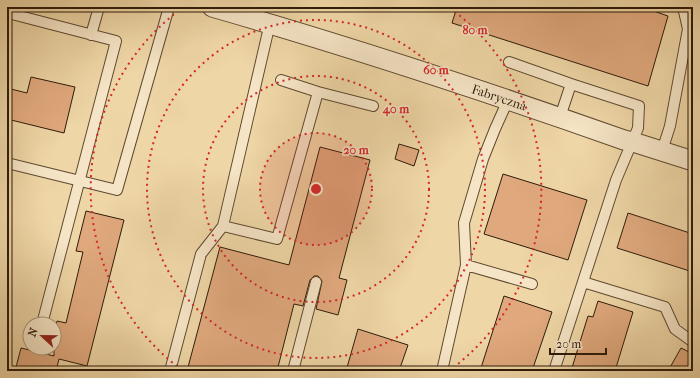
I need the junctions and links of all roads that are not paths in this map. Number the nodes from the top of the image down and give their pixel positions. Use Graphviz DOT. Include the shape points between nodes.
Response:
graph roads {
  1 [pos="99,7"];
  2 [pos="169,7"];
  3 [pos="212,7"];
  4 [pos="683,7"];
  5 [pos="8,13"];
  6 [pos="270,23"];
  7 [pos="91,35"];
  8 [pos="509,62"];
  9 [pos="281,80"];
  10 [pos="571,84"];
  11 [pos="318,92"];
  12 [pos="508,100"];
  13 [pos="373,106"];
  14 [pos="560,117"];
  15 [pos="633,142"];
  16 [pos="662,151"];
  17 [pos="693,161"];
  18 [pos="7,163"];
  19 [pos="79,181"];
  20 [pos="223,226"];
  21 [pos="466,265"];
  22 [pos="316,282"];
  23 [pos="583,282"];
  24 [pos="532,284"];
  25 [pos="44,316"];
  26 [pos="693,342"];
  27 [pos="170,371"];
  28 [pos="293,371"];
  29 [pos="442,371"];
  30 [pos="554,371"];
  1 -- 7 [label="lane"];
  2 -- 19 [label="lane" via="117,190"];
  3 -- 6 [label="street, Fabryczna"];
  4 -- 16 [label="lane" via="688,29 670,126"];
  5 -- 7 [label="lane"];
  6 -- 12 [label="street, Fabryczna"];
  6 -- 20 [label="lane"];
  7 -- 19 [label="lane" via="116,41"];
  8 -- 10 [label="lane"];
  9 -- 11 [label="lane"];
  10 -- 14 [label="lane"];
  10 -- 15 [label="lane" via="639,106 638,128"];
  11 -- 13 [label="lane"];
  11 -- 20 [label="lane" via="277,239"];
  12 -- 14 [label="street, Fabryczna"];
  12 -- 21 [label="lane" via="483,159 464,223"];
  14 -- 15 [label="street, Fabryczna"];
  15 -- 16 [label="street, Fabryczna"];
  15 -- 23 [label="lane" via="616,180"];
  16 -- 17 [label="street, Fabryczna"];
  18 -- 19 [label="lane"];
  19 -- 25 [label="lane"];
  20 -- 27 [label="lane" via="201,254"];
  21 -- 24 [label="lane"];
  21 -- 29 [label="lane"];
  22 -- 28 [label="lane"];
  23 -- 26 [label="lane" via="665,307 675,329"];
  23 -- 30 [label="lane"];
}
